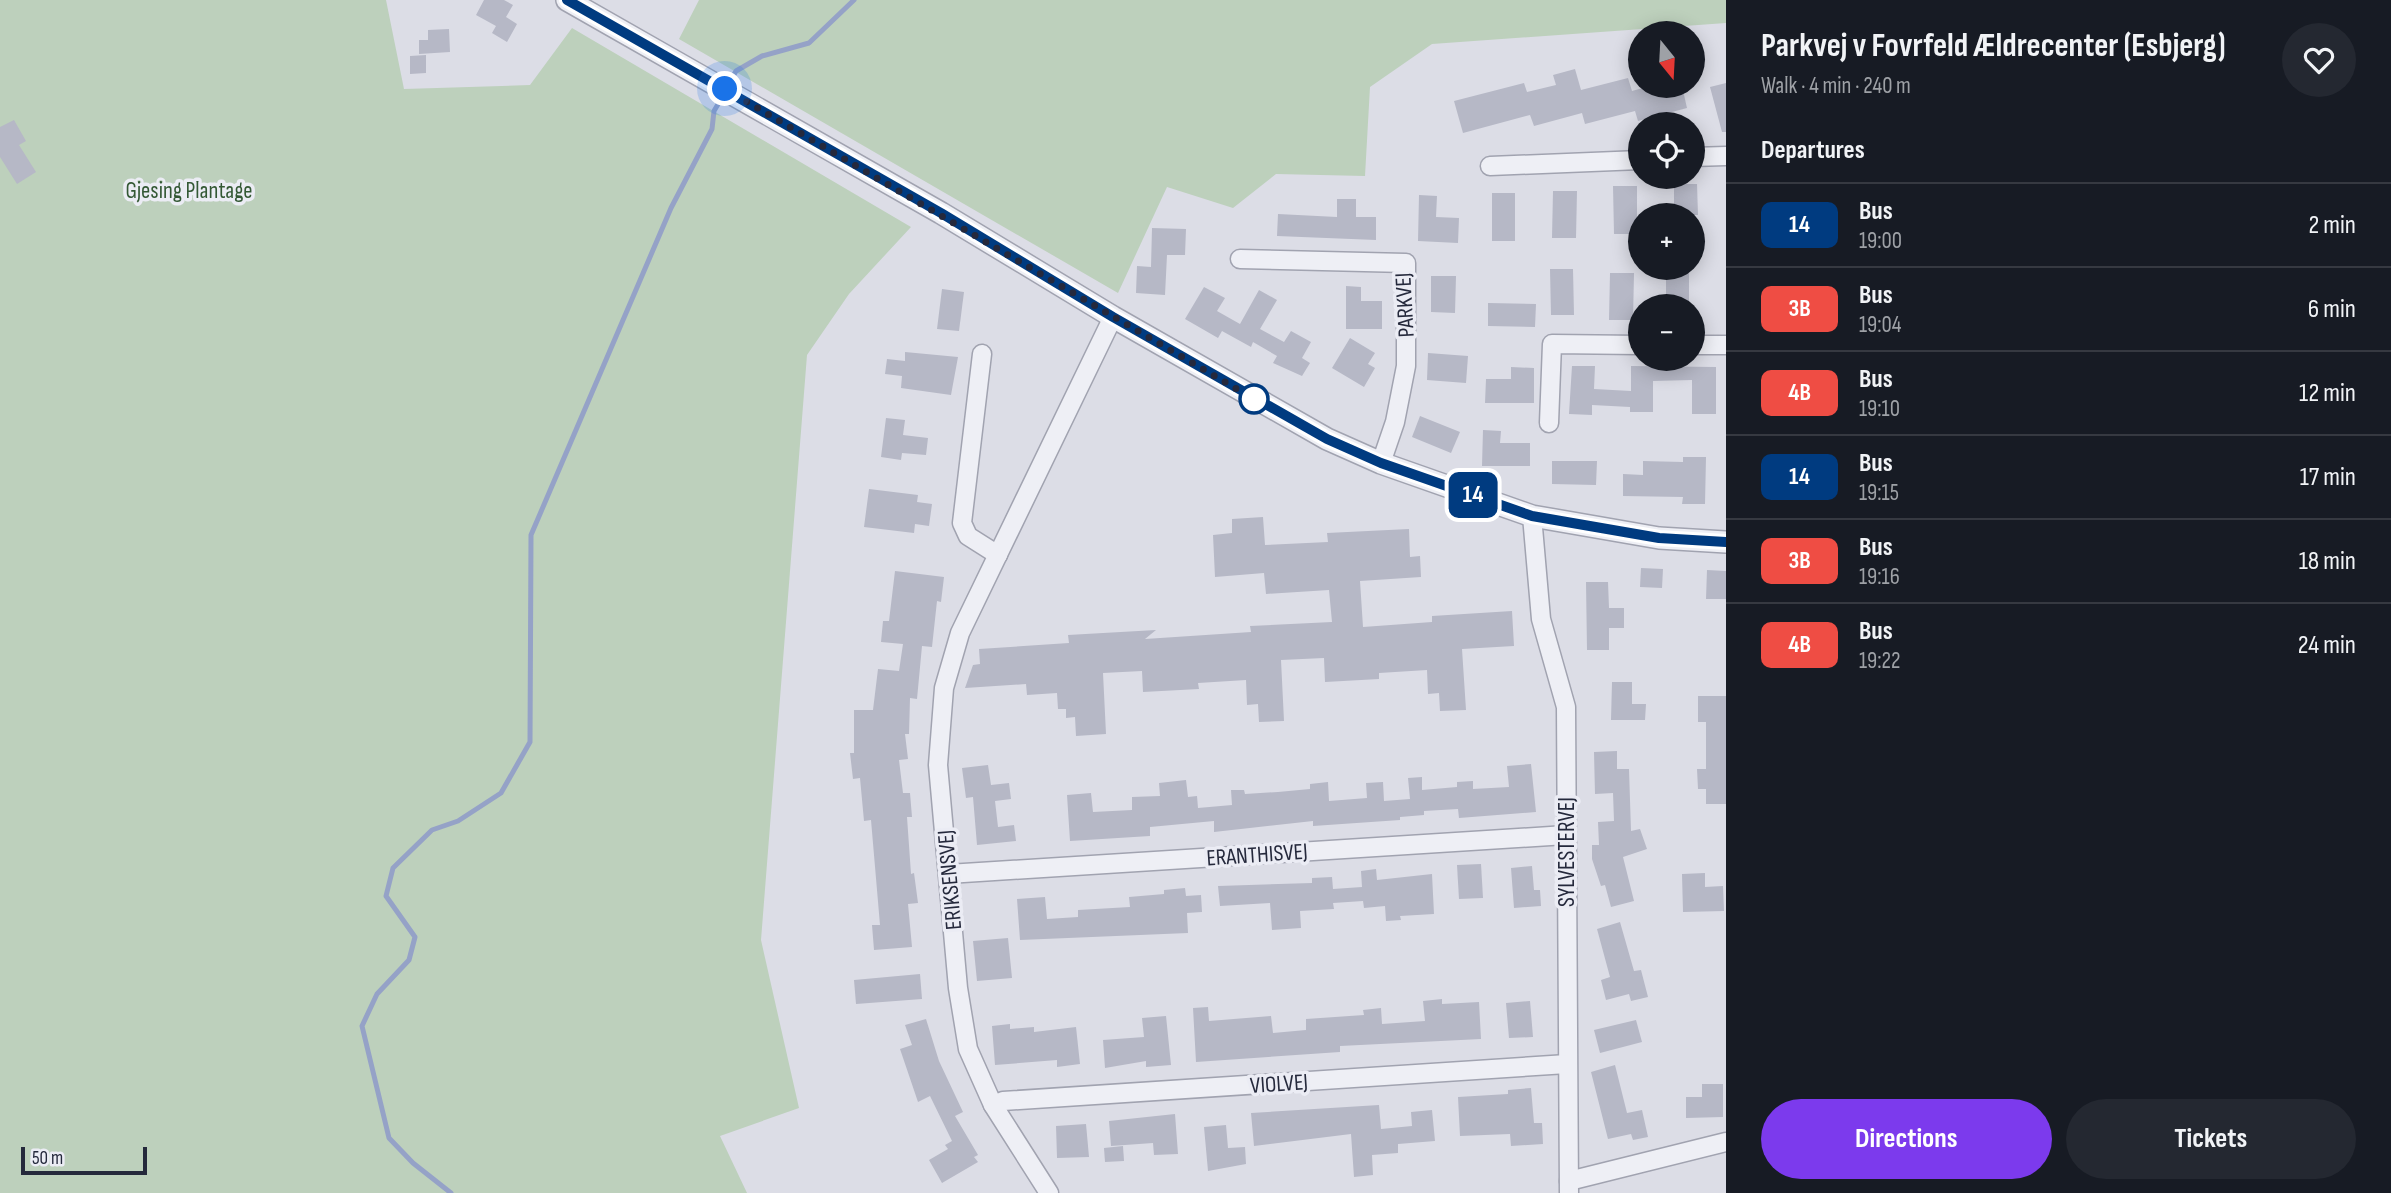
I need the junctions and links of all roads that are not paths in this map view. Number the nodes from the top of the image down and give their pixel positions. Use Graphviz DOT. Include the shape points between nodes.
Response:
graph roads {
  1 [pos="567,0"];
  2 [pos="1726,156"];
  3 [pos="1705,157"];
  4 [pos="1628,160"];
  5 [pos="1490,166"];
  6 [pos="1240,259"];
  7 [pos="1113,317"];
  8 [pos="1628,345"];
  9 [pos="1705,345"];
  10 [pos="1726,345"];
  11 [pos="982,354"];
  12 [pos="1549,423"];
  13 [pos="1381,463"];
  14 [pos="1532,516"];
  15 [pos="1726,542"];
  16 [pos="998,555"];
  17 [pos="1566,835"];
  18 [pos="948,873"];
  19 [pos="1567,1064"];
  20 [pos="993,1105"];
  21 [pos="1726,1142"];
  22 [pos="1569,1187"];
  23 [pos="1049,1193"];
  1 -- 7 [label="street" via="941,213"];
  2 -- 3 [label="street"];
  4 -- 5 [label="street"];
  6 -- 13 [label="street, PARKVEJ" via="1406,264 1406,366"];
  7 -- 13 [label="street" via="1295,423"];
  7 -- 16 [label="street, ERIKSENSVEJ"];
  8 -- 12 [label="street" via="1552,344"];
  9 -- 10 [label="street"];
  11 -- 16 [label="street" via="962,523 968,536"];
  13 -- 14 [label="street"];
  14 -- 15 [label="street" via="1659,538"];
  14 -- 17 [label="street, SYLVESTERVEJ" via="1541,619 1566,708"];
  16 -- 18 [label="street, ERIKSENSVEJ" via="960,633 944,688 938,765"];
  17 -- 18 [label="street, ERANTHISVEJ"];
  17 -- 19 [label="street, SYLVESTERVEJ"];
  18 -- 20 [label="street, ERIKSENSVEJ" via="968,1049"];
  19 -- 20 [label="street, VIOLVEJ"];
  19 -- 22 [label="street, SYLVESTERVEJ"];
  20 -- 23 [label="street, ERIKSENSVEJ"];
  21 -- 22 [label="street"];
}
